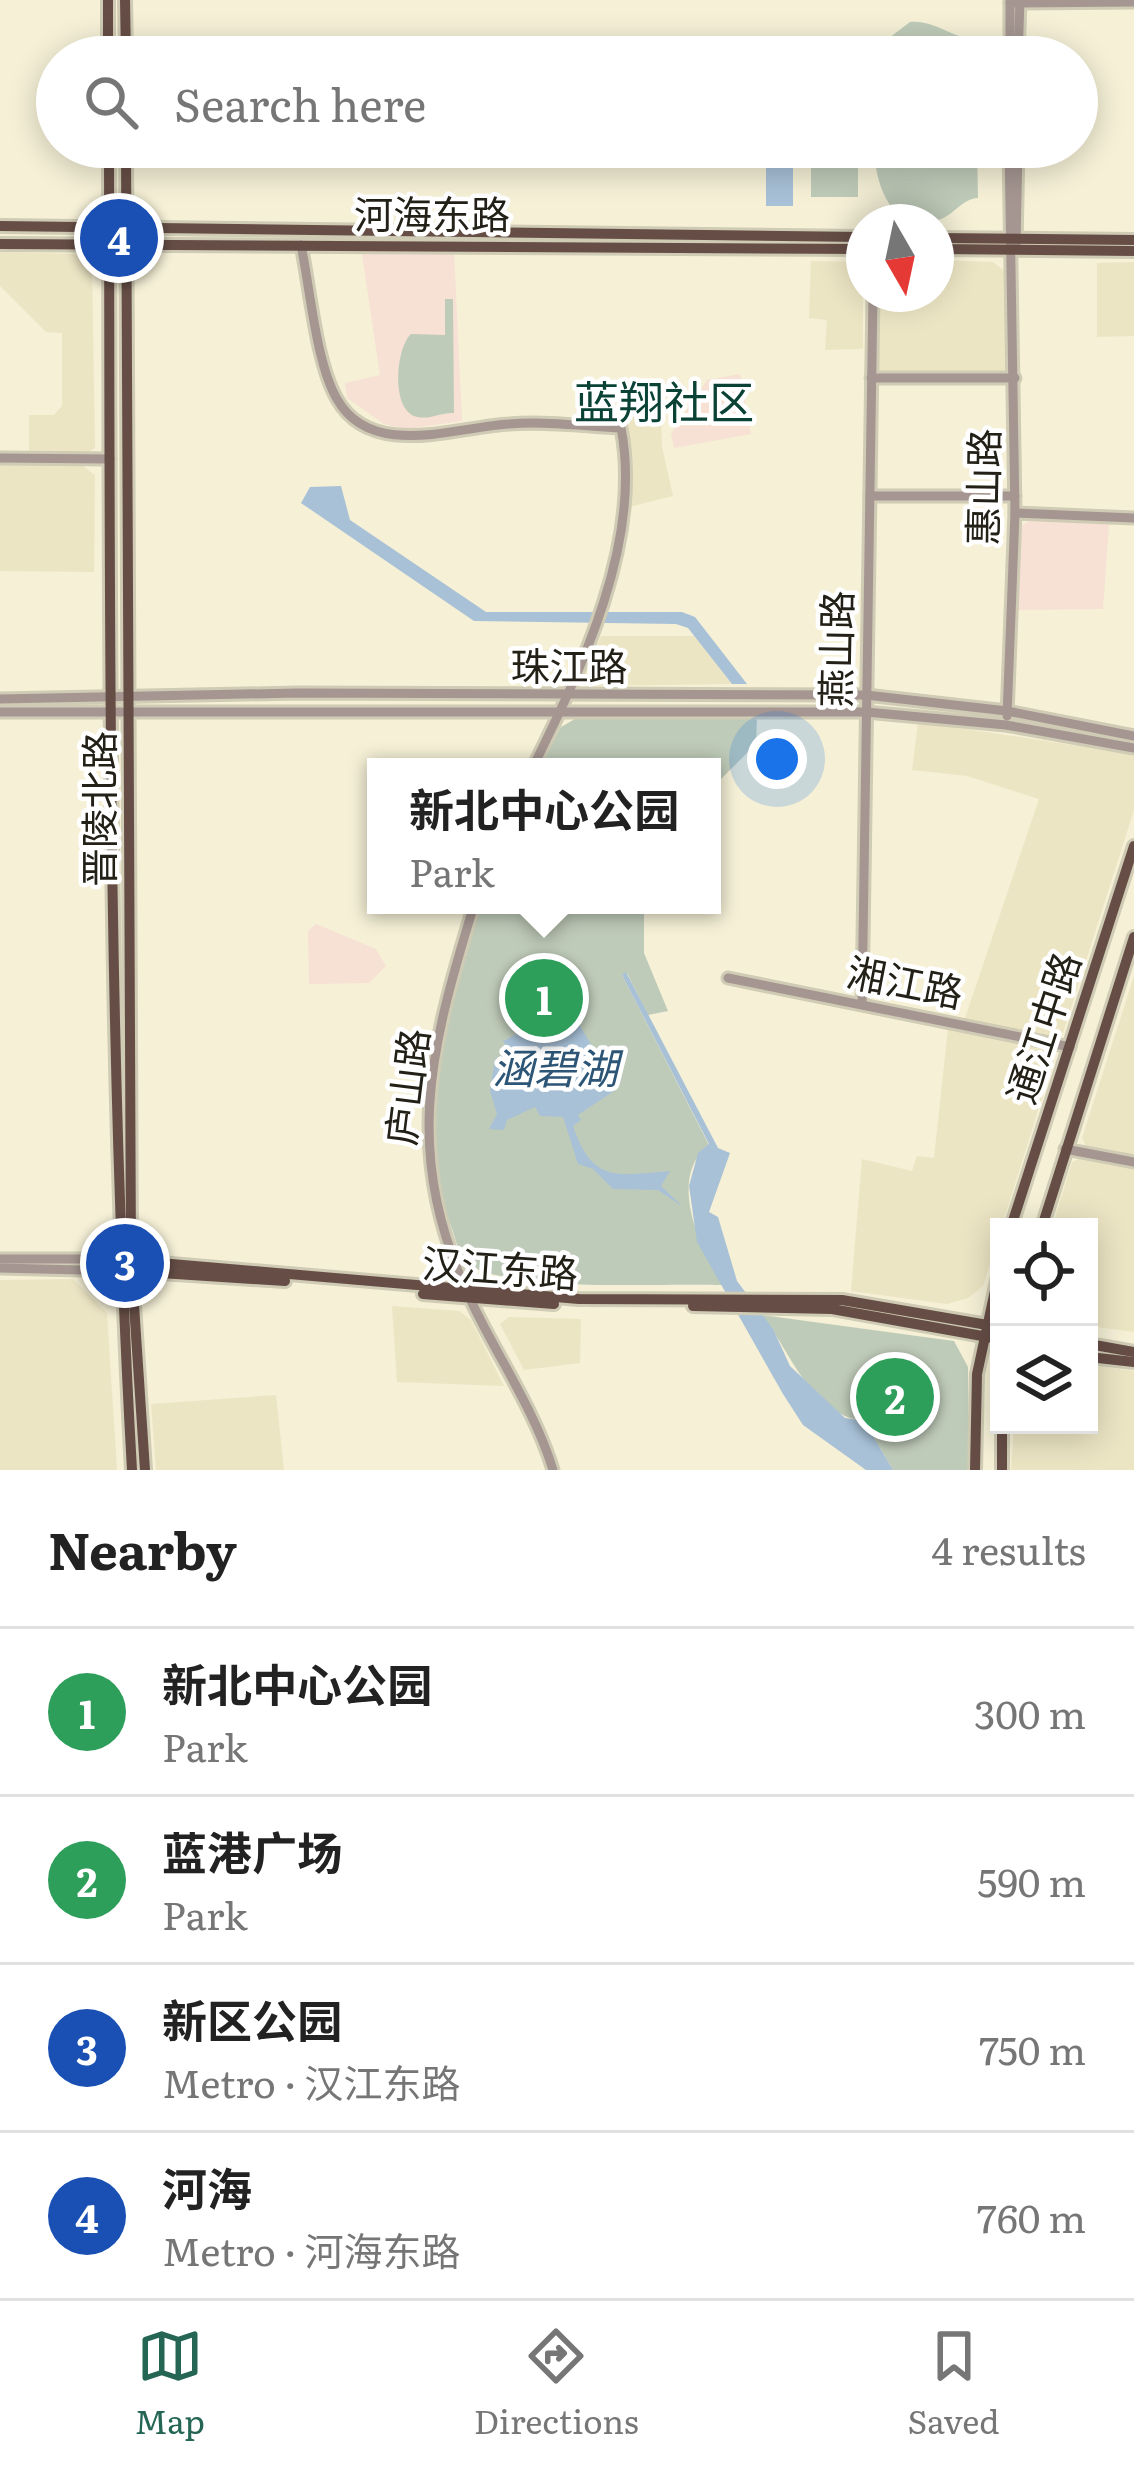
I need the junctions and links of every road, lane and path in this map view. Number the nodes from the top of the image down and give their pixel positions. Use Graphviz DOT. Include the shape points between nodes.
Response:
graph roads {
  1 [pos="108,0"];
  2 [pos="125,0"];
  3 [pos="1015,1"];
  4 [pos="1134,2"];
  5 [pos="108,36"];
  6 [pos="126,36"];
  7 [pos="1014,36"];
  8 [pos="109,168"];
  9 [pos="126,168"];
  10 [pos="1010,168"];
  11 [pos="1017,168"];
  12 [pos="0,226"];
  13 [pos="109,230"];
  14 [pos="126,230"];
  15 [pos="846,237"];
  16 [pos="954,239"];
  17 [pos="1134,240"];
  18 [pos="1014,243"];
  19 [pos="0,244"];
  20 [pos="127,244"];
  21 [pos="301,245"];
  22 [pos="109,248"];
  23 [pos="846,248"];
  24 [pos="954,248"];
  25 [pos="1134,251"];
  26 [pos="873,312"];
  27 [pos="872,378"];
  28 [pos="1015,378"];
  29 [pos="0,458"];
  30 [pos="110,459"];
  31 [pos="870,496"];
  32 [pos="1015,496"];
  33 [pos="1015,513"];
  34 [pos="1134,518"];
  35 [pos="866,695"];
  36 [pos="566,698"];
  37 [pos="0,699"];
  38 [pos="109,705"];
  39 [pos="129,705"];
  40 [pos="1007,711"];
  41 [pos="0,712"];
  42 [pos="560,712"];
  43 [pos="866,712"];
  44 [pos="1006,725"];
  45 [pos="1134,736"];
  46 [pos="1134,748"];
  47 [pos="537,758"];
  48 [pos="1134,846"];
  49 [pos="473,914"];
  50 [pos="1134,937"];
  51 [pos="728,978"];
  52 [pos="862,1004"];
  53 [pos="1070,1047"];
  54 [pos="1066,1148"];
  55 [pos="1134,1162"];
  56 [pos="1014,1218"];
  57 [pos="1045,1218"];
  58 [pos="0,1258"];
  59 [pos="126,1265"];
  60 [pos="0,1268"];
  61 [pos="468,1294"];
  62 [pos="990,1333"];
  63 [pos="1098,1346"];
  64 [pos="990,1349"];
  65 [pos="1134,1352"];
  66 [pos="1098,1358"];
  67 [pos="1134,1362"];
  68 [pos="1002,1434"];
  69 [pos="132,1470"];
  70 [pos="145,1470"];
  71 [pos="553,1470"];
  72 [pos="975,1470"];
  73 [pos="1002,1470"];
  1 -- 5 [label="main road"];
  2 -- 6 [label="main road"];
  3 -- 4 [label="street"];
  3 -- 7 [label="street"];
  8 -- 13 [label="main road, 晋陵北路"];
  9 -- 14 [label="main road, 晋陵北路"];
  10 -- 18 [label="street, 惠山路"];
  11 -- 18 [label="street, 惠山路"];
  12 -- 13 [label="main road, 河海东路"];
  13 -- 14 [label="main road, 河海东路"];
  13 -- 22 [label="main road, 晋陵北路"];
  14 -- 15 [label="main road, 河海东路"];
  14 -- 20 [label="main road, 晋陵北路"];
  16 -- 18 [label="main road"];
  17 -- 18 [label="main road"];
  18 -- 24 [label="main road"];
  18 -- 25 [label="main road"];
  18 -- 28 [label="street, 惠山路"];
  19 -- 22 [label="main road, 河海东路"];
  20 -- 21 [label="main road, 河海东路"];
  20 -- 22 [label="main road, 河海东路"];
  20 -- 39 [label="main road, 晋陵北路"];
  21 -- 23 [label="main road, 河海东路"];
  21 -- 36 [label="street" via="329,375 355,419 403,436 512,423 621,428 628,465 611,574"];
  22 -- 30 [label="main road, 晋陵北路"];
  26 -- 27 [label="street, 燕山路"];
  27 -- 28 [label="street"];
  27 -- 31 [label="street, 燕山路"];
  28 -- 32 [label="street, 惠山路"];
  29 -- 30 [label="street"];
  30 -- 38 [label="main road, 晋陵北路"];
  31 -- 32 [label="street"];
  31 -- 35 [label="street, 燕山路"];
  32 -- 33 [label="street, 惠山路"];
  33 -- 34 [label="street"];
  33 -- 40 [label="street, 惠山路"];
  35 -- 36 [label="street, 珠江路"];
  35 -- 40 [label="street, 珠江路"];
  35 -- 43 [label="street, 燕山路"];
  36 -- 39 [label="street, 珠江路" via="298,693"];
  36 -- 42 [label="street"];
  37 -- 38 [label="street, 珠江路"];
  38 -- 39 [label="street, 珠江路"];
  38 -- 41 [label="street, 珠江路"];
  38 -- 59 [label="main road, 晋陵北路"];
  39 -- 42 [label="street, 珠江路"];
  39 -- 59 [label="main road, 晋陵北路"];
  40 -- 44 [label="street, 惠山路"];
  40 -- 45 [label="street, 珠江路"];
  42 -- 43 [label="street, 珠江路"];
  42 -- 47 [label="street"];
  43 -- 44 [label="street, 珠江路"];
  43 -- 52 [label="street, 燕山路"];
  44 -- 46 [label="street, 珠江路"];
  48 -- 53 [label="main road, 通江中路"];
  49 -- 61 [label="street, 庐山路" via="427,1112 433,1197"];
  50 -- 54 [label="main road, 通江中路"];
  51 -- 52 [label="street, 湘江路"];
  52 -- 53 [label="street, 湘江路"];
  53 -- 56 [label="main road, 通江中路"];
  54 -- 55 [label="street"];
  54 -- 57 [label="main road, 通江中路"];
  58 -- 59 [label="street, 汉江东路"];
  59 -- 60 [label="street, 汉江东路"];
  59 -- 61 [label="main road, 汉江东路"];
  59 -- 69 [label="main road, 晋陵北路"];
  59 -- 70 [label="main road, 晋陵北路"];
  61 -- 62 [label="main road, 汉江东路" via="842,1300"];
  61 -- 71 [label="street, 庐山路"];
  63 -- 65 [label="main road"];
  64 -- 72 [label="main road"];
  66 -- 67 [label="main road"];
  68 -- 73 [label="main road"];
}
